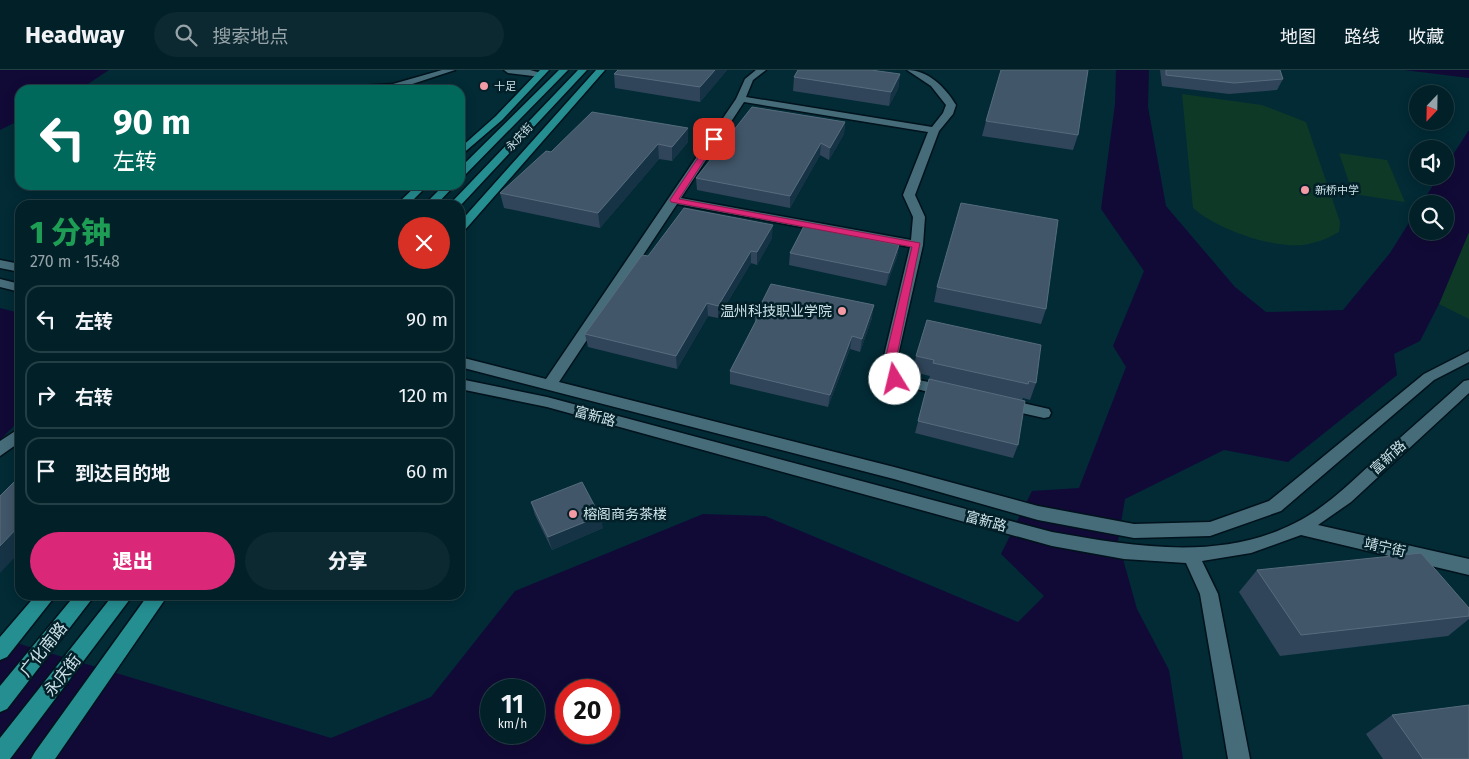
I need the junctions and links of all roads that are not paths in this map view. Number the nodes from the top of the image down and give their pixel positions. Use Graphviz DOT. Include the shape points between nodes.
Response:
graph roads {
  1 [pos="451,70"];
  2 [pos="508,70"];
  3 [pos="564,70"];
  4 [pos="583,70"];
  5 [pos="591,70"];
  6 [pos="601,70"];
  7 [pos="762,70"];
  8 [pos="911,70"];
  9 [pos="543,72"];
  10 [pos="401,85"];
  11 [pos="561,93"];
  12 [pos="741,99"];
  13 [pos="934,130"];
  14 [pos="465,148"];
  15 [pos="465,169"];
  16 [pos="418,190"];
  17 [pos="445,190"];
  18 [pos="408,200"];
  19 [pos="435,200"];
  20 [pos="460,200"];
  21 [pos="674,200"];
  22 [pos="465,223"];
  23 [pos="917,245"];
  24 [pos="0,264"];
  25 [pos="15,267"];
  26 [pos="0,283"];
  27 [pos="15,287"];
  28 [pos="1469,356"];
  29 [pos="465,363"];
  30 [pos="1469,384"];
  31 [pos="465,385"];
  32 [pos="550,385"];
  33 [pos="960,394"];
  34 [pos="988,400"];
  35 [pos="1044,413"];
  36 [pos="15,438"];
  37 [pos="0,450"];
  38 [pos="1301,528"];
  39 [pos="1191,556"];
  40 [pos="1422,556"];
  41 [pos="1469,567"];
  42 [pos="1440,580"];
  43 [pos="43,600"];
  44 [pos="82,600"];
  45 [pos="120,600"];
  46 [pos="155,600"];
  47 [pos="6,644"];
  48 [pos="0,702"];
  49 [pos="0,755"];
  50 [pos="42,759"];
  51 [pos="1239,759"];
  1 -- 10 [label="street"];
  2 -- 9 [label="street"];
  3 -- 15 [label="main road, 永庆街"];
  4 -- 11 [label="main road, 永庆街"];
  5 -- 11 [label="main road"];
  6 -- 22 [label="main road"];
  7 -- 12 [label="street" via="749,79"];
  8 -- 13 [label="street" via="945,92 951,104 948,114"];
  9 -- 14 [label="main road"];
  11 -- 20 [label="main road, 永庆街"];
  12 -- 13 [label="street"];
  12 -- 21 [label="street"];
  13 -- 23 [label="street" via="909,195 919,216"];
  16 -- 18 [label="main road"];
  17 -- 19 [label="main road"];
  21 -- 23 [label="street"];
  21 -- 32 [label="street"];
  23 -- 33 [label="street" via="890,360 895,379"];
  24 -- 25 [label="street"];
  26 -- 27 [label="street"];
  28 -- 32 [label="street, 富新路" via="1429,377 1275,506 1210,529 1134,531 1062,517"];
  29 -- 32 [label="street, 富新路"];
  30 -- 38 [label="street, 富新路" via="1345,497"];
  31 -- 39 [label="street, 富新路" via="547,402 1052,539 1124,552"];
  34 -- 35 [label="street"];
  36 -- 37 [label="street"];
  38 -- 39 [label="street, 富新路" via="1251,546"];
  38 -- 40 [label="street, 靖宁街"];
  39 -- 51 [label="street" via="1210,594"];
  40 -- 41 [label="street, 靖宁街"];
  40 -- 42 [label="street"];
  43 -- 47 [label="main road"];
  44 -- 48 [label="main road, 广化南路"];
  45 -- 49 [label="main road, 永庆街"];
  46 -- 50 [label="main road"];
}
